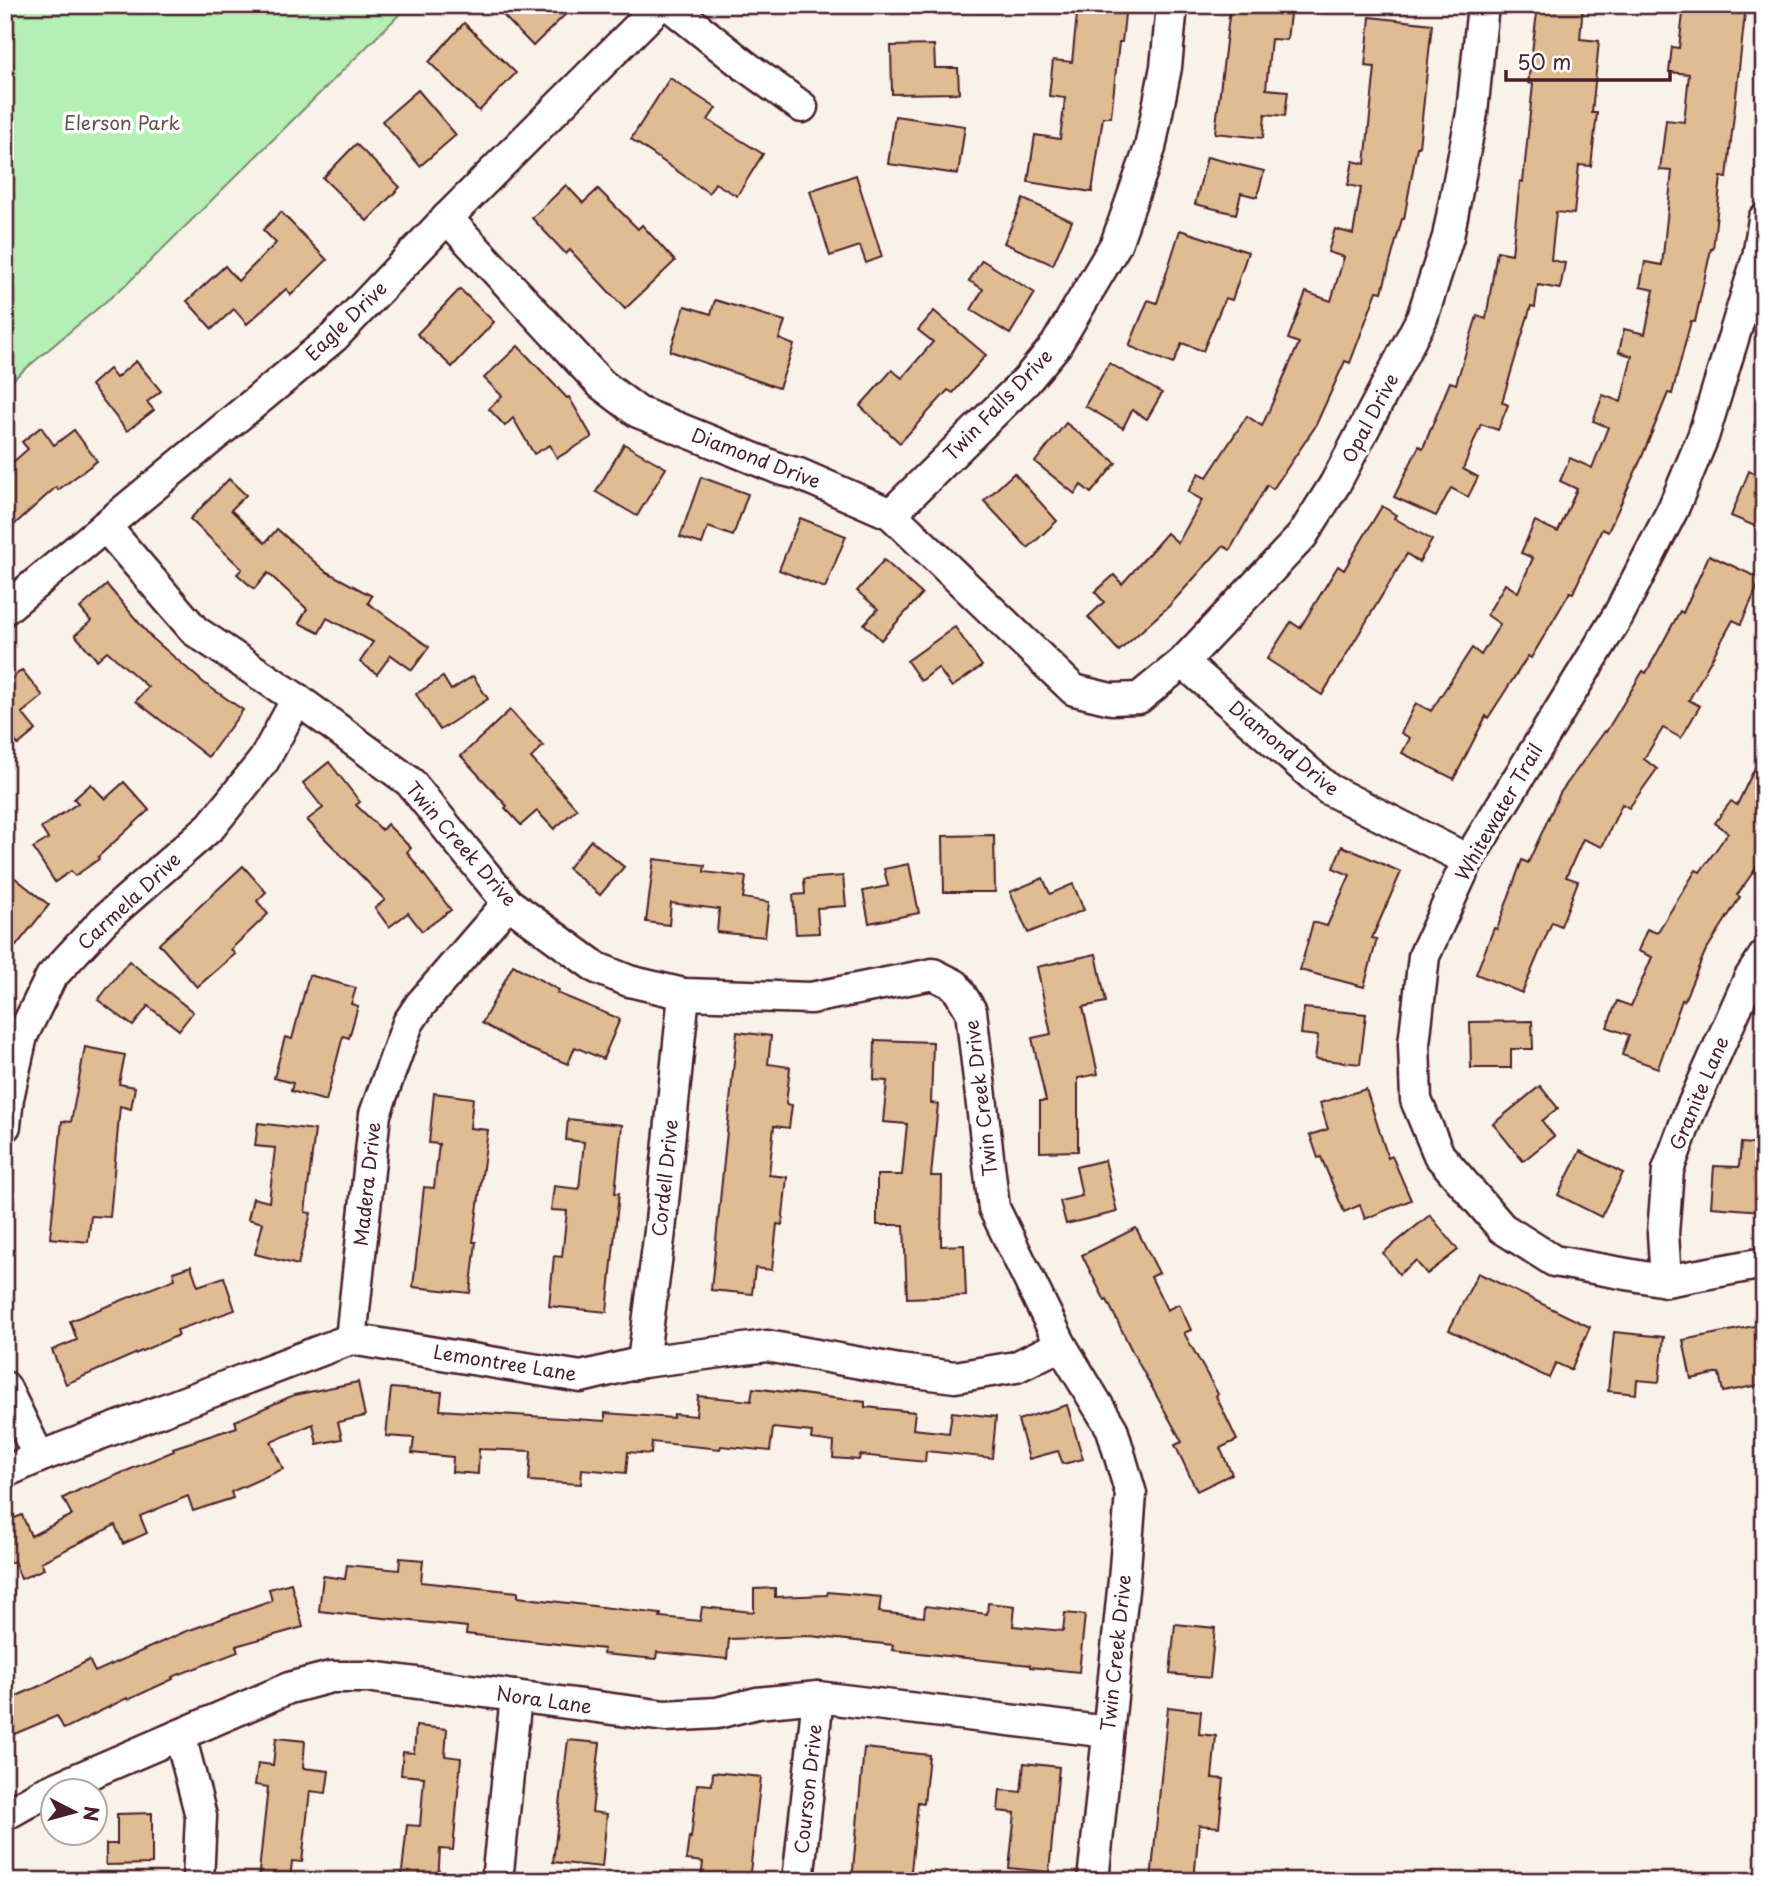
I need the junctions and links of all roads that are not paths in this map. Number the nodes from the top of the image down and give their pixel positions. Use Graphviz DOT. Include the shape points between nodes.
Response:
graph roads {
  1 [pos="660,5"];
  2 [pos="670,5"];
  3 [pos="1172,5"];
  4 [pos="1483,5"];
  5 [pos="802,107"];
  6 [pos="447,218"];
  7 [pos="1764,219"];
  8 [pos="891,514"];
  9 [pos="105,526"];
  10 [pos="5,609"];
  11 [pos="1183,662"];
  12 [pos="1074,690"];
  13 [pos="297,699"];
  14 [pos="1468,860"];
  15 [pos="508,903"];
  16 [pos="1764,956"];
  17 [pos="684,994"];
  18 [pos="5,1126"];
  19 [pos="1764,1263"];
  20 [pos="1666,1281"];
  21 [pos="351,1339"];
  22 [pos="1061,1345"];
  23 [pos="643,1362"];
  24 [pos="5,1387"];
  25 [pos="39,1457"];
  26 [pos="5,1472"];
  27 [pos="516,1696"];
  28 [pos="818,1697"];
  29 [pos="1108,1732"];
  30 [pos="180,1735"];
  31 [pos="5,1815"];
  32 [pos="198,1881"];
  33 [pos="497,1881"];
  34 [pos="798,1881"];
  35 [pos="1093,1881"];
  1 -- 6 [label="street, Eagle Drive"];
  2 -- 5 [label="street"];
  3 -- 8 [label="street, Twin Falls Drive" via="1150,148 1116,244 1056,345 1026,381"];
  4 -- 11 [label="street, Opal Drive" via="1472,113 1448,237 1422,318 1335,484 1302,536"];
  6 -- 8 [label="street, Diamond Drive" via="601,384 638,412"];
  6 -- 9 [label="street, Eagle Drive" via="334,337"];
  7 -- 14 [label="street, Whitewater Trail" via="1758,257 1707,424 1673,509 1619,614"];
  8 -- 12 [label="street, Diamond Drive"];
  9 -- 10 [label="street, Eagle Drive"];
  9 -- 13 [label="street, Twin Creek Drive" via="195,631"];
  11 -- 12 [label="street, Opal Drive" via="1139,698 1111,699"];
  11 -- 14 [label="street, Diamond Drive" via="1328,789"];
  13 -- 15 [label="street, Twin Creek Drive" via="410,782"];
  13 -- 18 [label="street, Carmela Drive" via="264,760 211,826 104,920 51,977 22,1036"];
  14 -- 20 [label="street, Whitewater Trail" via="1424,956 1414,1044 1416,1100 1438,1155 1502,1228 1554,1261"];
  15 -- 17 [label="street, Twin Creek Drive" via="597,968"];
  15 -- 21 [label="street, Madera Drive" via="419,1005 375,1114"];
  16 -- 20 [label="street, Granite Lane" via="1749,979 1693,1103 1668,1170 1663,1233"];
  17 -- 22 [label="street, Twin Creek Drive" via="811,998 933,974 955,985 971,1011 994,1208"];
  17 -- 23 [label="street, Cordell Drive"];
  19 -- 20 [label="street, Whitewater Trail"];
  21 -- 23 [label="street, Lemontree Lane" via="581,1377"];
  21 -- 25 [label="street"];
  22 -- 23 [label="street, Lemontree Lane" via="1016,1367 955,1377 767,1346"];
  22 -- 29 [label="street, Twin Creek Drive" via="1112,1429 1130,1494"];
  24 -- 25 [label="street"];
  25 -- 26 [label="street"];
  27 -- 28 [label="street, Nora Lane" via="665,1716"];
  27 -- 30 [label="street, Nora Lane" via="372,1677 331,1677 289,1688"];
  27 -- 33 [label="street"];
  28 -- 29 [label="street, Nora Lane"];
  28 -- 34 [label="street, Courson Drive"];
  29 -- 35 [label="street, Twin Creek Drive"];
  30 -- 31 [label="street, Nora Lane" via="42,1794"];
  30 -- 32 [label="street" via="201,1816"];
}
